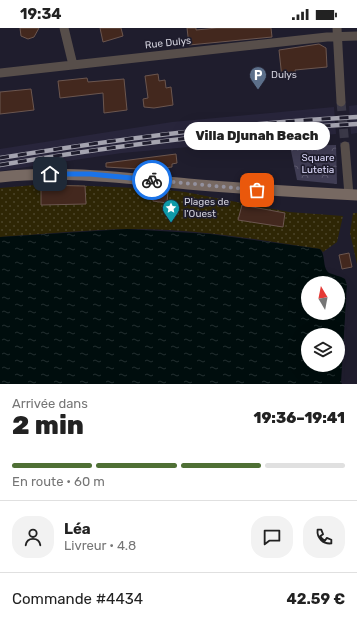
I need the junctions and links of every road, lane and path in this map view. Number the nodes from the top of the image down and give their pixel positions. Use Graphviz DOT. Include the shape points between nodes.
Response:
graph roads {
  1 [pos="64,28"];
  2 [pos="338,32"];
  3 [pos="357,36"];
  4 [pos="73,65"];
  5 [pos="0,73"];
  6 [pos="341,102"];
  7 [pos="345,146"];
  8 [pos="0,177"];
  9 [pos="353,195"];
  1 -- 4 [label="street"];
  2 -- 3 [label="street, Rue Dulys"];
  2 -- 4 [label="street, Rue Dulys"];
  2 -- 6 [label="street"];
  4 -- 5 [label="street, Rue Dulys"];
  7 -- 9 [label="street"];
  8 -- 9 [label="main road" via="90,174 257,190"];
}
